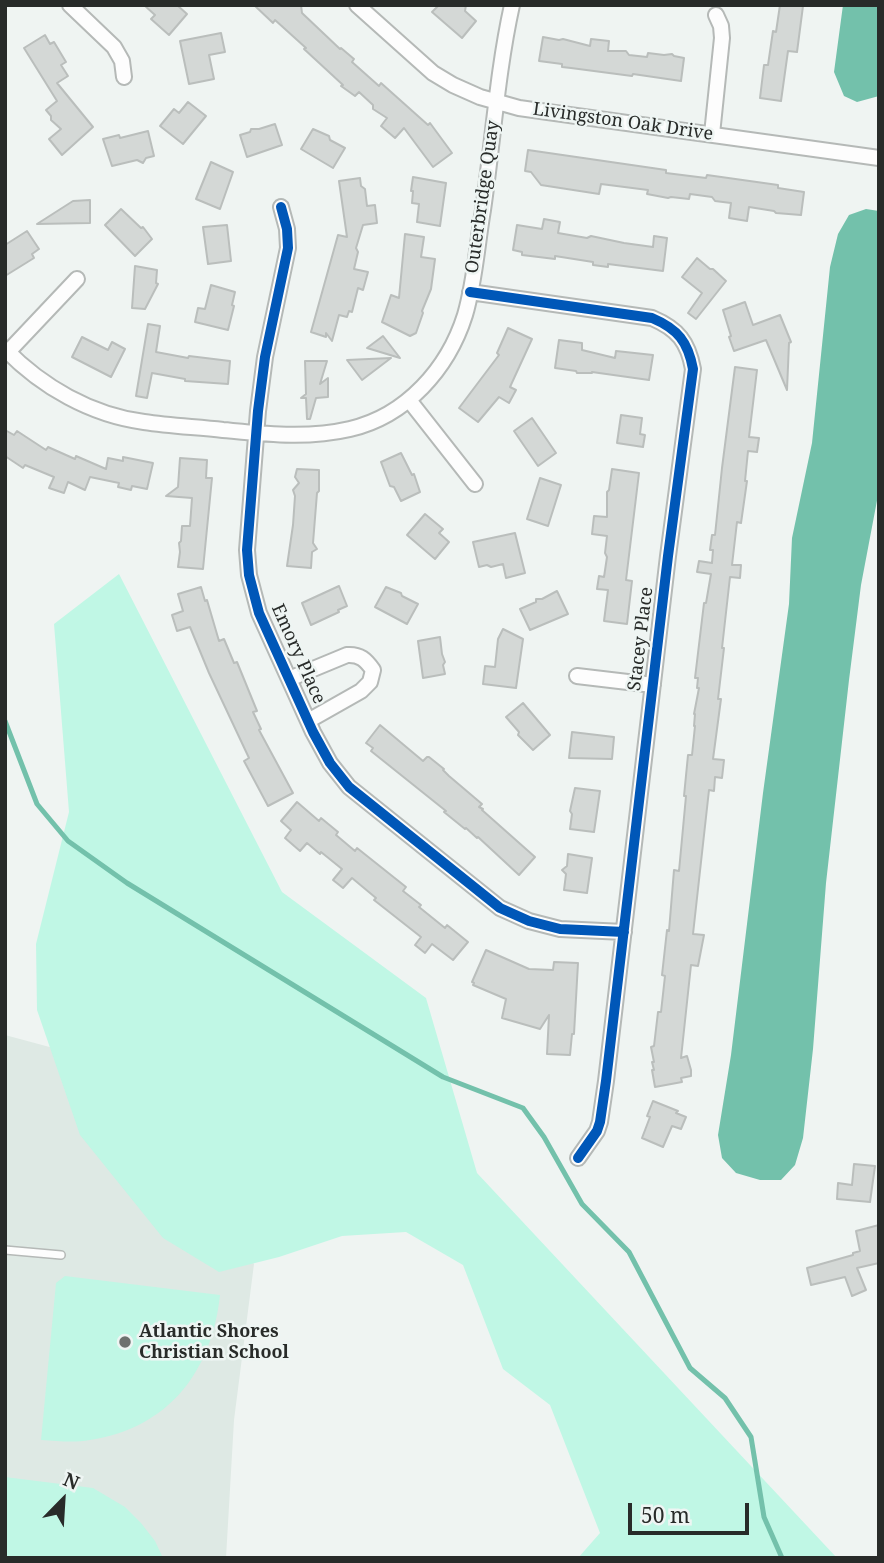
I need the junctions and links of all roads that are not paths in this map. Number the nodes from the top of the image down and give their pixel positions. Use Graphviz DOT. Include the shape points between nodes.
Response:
graph roads {
  1 [pos="70,5"];
  2 [pos="357,5"];
  3 [pos="512,5"];
  4 [pos="716,15"];
  5 [pos="124,77"];
  6 [pos="496,102"];
  7 [pos="712,134"];
  8 [pos="879,158"];
  9 [pos="281,207"];
  10 [pos="77,279"];
  11 [pos="470,292"];
  12 [pos="6,351"];
  13 [pos="409,400"];
  14 [pos="256,433"];
  15 [pos="475,484"];
  16 [pos="577,676"];
  17 [pos="289,679"];
  18 [pos="653,685"];
  19 [pos="308,721"];
  20 [pos="624,932"];
  21 [pos="578,1158"];
  22 [pos="5,1251"];
  23 [pos="61,1255"];
  1 -- 5 [label="street" via="114,47"];
  2 -- 6 [label="street, Livingston Oak Drive" via="433,73"];
  3 -- 6 [label="street, Outerbridge Quay"];
  4 -- 7 [label="street" via="722,38"];
  6 -- 7 [label="street, Livingston Oak Drive"];
  6 -- 11 [label="street, Outerbridge Quay"];
  7 -- 8 [label="street, Livingston Oak Drive"];
  9 -- 14 [label="street, Emory Place" via="288,248 265,356"];
  10 -- 12 [label="street"];
  11 -- 13 [label="street, Outerbridge Quay" via="454,342 440,367"];
  11 -- 18 [label="street, Stacey Place" via="652,318 666,324 684,342 693,378"];
  12 -- 14 [label="street, Outerbridge Quay" via="56,390 108,414 142,422"];
  13 -- 14 [label="street, Outerbridge Quay" via="352,429 296,436"];
  13 -- 15 [label="street"];
  14 -- 17 [label="street, Emory Place" via="249,575 259,613"];
  16 -- 18 [label="street"];
  17 -- 19 [label="street, Emory Place"];
  17 -- 19 [label="street" via="356,654 373,670 361,691"];
  18 -- 20 [label="street, Stacey Place"];
  19 -- 20 [label="street, Emory Place" via="349,787 500,908 560,929"];
  20 -- 21 [label="street, Stacey Place" via="600,1122"];
  22 -- 23 [label="lane"];
}
